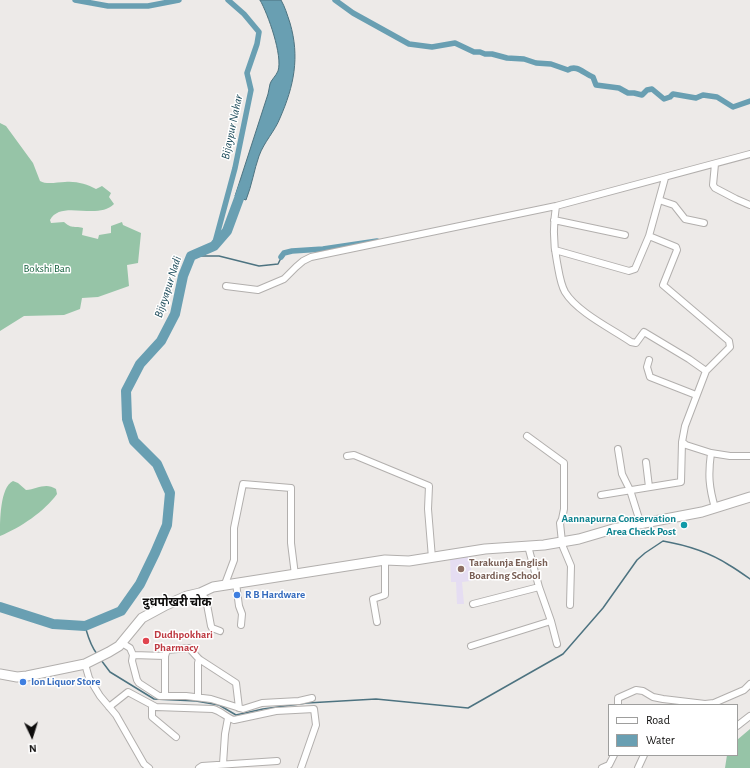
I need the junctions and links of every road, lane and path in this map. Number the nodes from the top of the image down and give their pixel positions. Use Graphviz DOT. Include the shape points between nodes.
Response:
graph roads {
  1 [pos="750,154"];
  2 [pos="715,164"];
  3 [pos="665,178"];
  4 [pos="659,200"];
  5 [pos="750,205"];
  6 [pos="556,206"];
  7 [pos="554,220"];
  8 [pos="704,223"];
  9 [pos="625,235"];
  10 [pos="649,236"];
  11 [pos="554,250"];
  12 [pos="226,286"];
  13 [pos="649,360"];
  14 [pos="706,371"];
  15 [pos="696,395"];
  16 [pos="527,436"];
  17 [pos="682,442"];
  18 [pos="618,449"];
  19 [pos="711,453"];
  20 [pos="350,456"];
  21 [pos="750,456"];
  22 [pos="646,462"];
  23 [pos="649,487"];
  24 [pos="630,490"];
  25 [pos="601,495"];
  26 [pos="750,497"];
  27 [pos="715,508"];
  28 [pos="641,525"];
  29 [pos="563,542"];
  30 [pos="528,546"];
  31 [pos="432,558"];
  32 [pos="385,560"];
  33 [pos="295,575"];
  34 [pos="236,583"];
  35 [pos="225,584"];
  36 [pos="539,587"];
  37 [pos="200,593"];
  38 [pos="473,604"];
  39 [pos="570,605"];
  40 [pos="551,621"];
  41 [pos="377,622"];
  42 [pos="241,625"];
  43 [pos="220,631"];
  44 [pos="122,643"];
  45 [pos="557,644"];
  46 [pos="472,646"];
  47 [pos="133,655"];
  48 [pos="165,656"];
  49 [pos="199,659"];
  50 [pos="85,664"];
  51 [pos="0,674"];
  52 [pos="750,684"];
  53 [pos="165,696"];
  54 [pos="198,697"];
  55 [pos="312,698"];
  56 [pos="618,704"];
  57 [pos="705,704"];
  58 [pos="705,704"];
  59 [pos="152,706"];
  60 [pos="109,707"];
  61 [pos="239,708"];
  62 [pos="750,716"];
  63 [pos="228,718"];
  64 [pos="738,725"];
  65 [pos="176,737"];
  66 [pos="613,756"];
  67 [pos="644,756"];
  68 [pos="277,761"];
  69 [pos="223,764"];
  70 [pos="149,768"];
  71 [pos="199,768"];
  72 [pos="301,768"];
  73 [pos="602,768"];
  74 [pos="638,768"];
  1 -- 2 [label="street"];
  2 -- 3 [label="street"];
  2 -- 5 [label="street" via="714,188"];
  3 -- 4 [label="street"];
  3 -- 6 [label="street"];
  4 -- 8 [label="street" via="674,205 685,219"];
  4 -- 10 [label="street"];
  6 -- 7 [label="street"];
  6 -- 12 [label="street" via="311,257 296,266 284,280 258,290"];
  7 -- 9 [label="street"];
  7 -- 11 [label="street"];
  10 -- 11 [label="street" via="635,269 629,271"];
  10 -- 14 [label="street" via="677,248 663,285 730,341 730,347"];
  11 -- 14 [label="street" via="565,293 582,310 631,342 636,343 644,332"];
  13 -- 15 [label="street" via="647,367 650,377"];
  14 -- 15 [label="street"];
  15 -- 17 [label="street"];
  16 -- 29 [label="street" via="564,464 564,509 560,523"];
  17 -- 19 [label="street"];
  17 -- 23 [label="street" via="681,482"];
  18 -- 24 [label="street" via="622,474"];
  19 -- 21 [label="street"];
  19 -- 27 [label="street" via="708,469"];
  20 -- 31 [label="street" via="430,486 428,509"];
  22 -- 23 [label="street"];
  23 -- 24 [label="street"];
  24 -- 25 [label="street"];
  24 -- 28 [label="street"];
  26 -- 27 [label="main road"];
  27 -- 28 [label="main road"];
  28 -- 29 [label="main road"];
  29 -- 30 [label="main road"];
  29 -- 39 [label="street" via="571,566"];
  30 -- 31 [label="main road" via="485,549"];
  30 -- 36 [label="street"];
  31 -- 32 [label="main road" via="409,561"];
  32 -- 33 [label="main road"];
  32 -- 41 [label="street" via="385,595 373,599"];
  33 -- 34 [label="main road"];
  33 -- 35 [label="street" via="291,543 291,488 243,484 234,528 234,560"];
  34 -- 35 [label="main road"];
  34 -- 42 [label="street" via="242,614"];
  35 -- 37 [label="main road"];
  36 -- 38 [label="street"];
  36 -- 40 [label="street"];
  37 -- 43 [label="street" via="206,599 212,628"];
  37 -- 44 [label="main road" via="187,596 142,618"];
  40 -- 45 [label="street"];
  40 -- 46 [label="street"];
  44 -- 47 [label="street" via="130,648"];
  44 -- 50 [label="main road"];
  47 -- 48 [label="street"];
  47 -- 53 [label="street" via="137,680 154,694"];
  48 -- 49 [label="street" via="167,650 189,648"];
  48 -- 53 [label="street"];
  49 -- 54 [label="street"];
  49 -- 61 [label="street" via="236,683"];
  50 -- 51 [label="main road" via="27,676"];
  50 -- 60 [label="street" via="89,678"];
  52 -- 57 [label="street" via="744,690 714,703"];
  53 -- 54 [label="street"];
  54 -- 61 [label="street"];
  55 -- 61 [label="street"];
  56 -- 58 [label="street" via="618,698 636,690 653,697"];
  59 -- 60 [label="street" via="128,692"];
  59 -- 63 [label="street" via="217,710"];
  59 -- 65 [label="street" via="152,717"];
  60 -- 70 [label="street"];
  62 -- 64 [label="street"];
  63 -- 69 [label="street"];
  63 -- 72 [label="street" via="240,720 276,711 314,709 316,725"];
  66 -- 73 [label="street" via="608,765"];
  67 -- 74 [label="street"];
  68 -- 69 [label="street"];
  69 -- 71 [label="street"];
}
